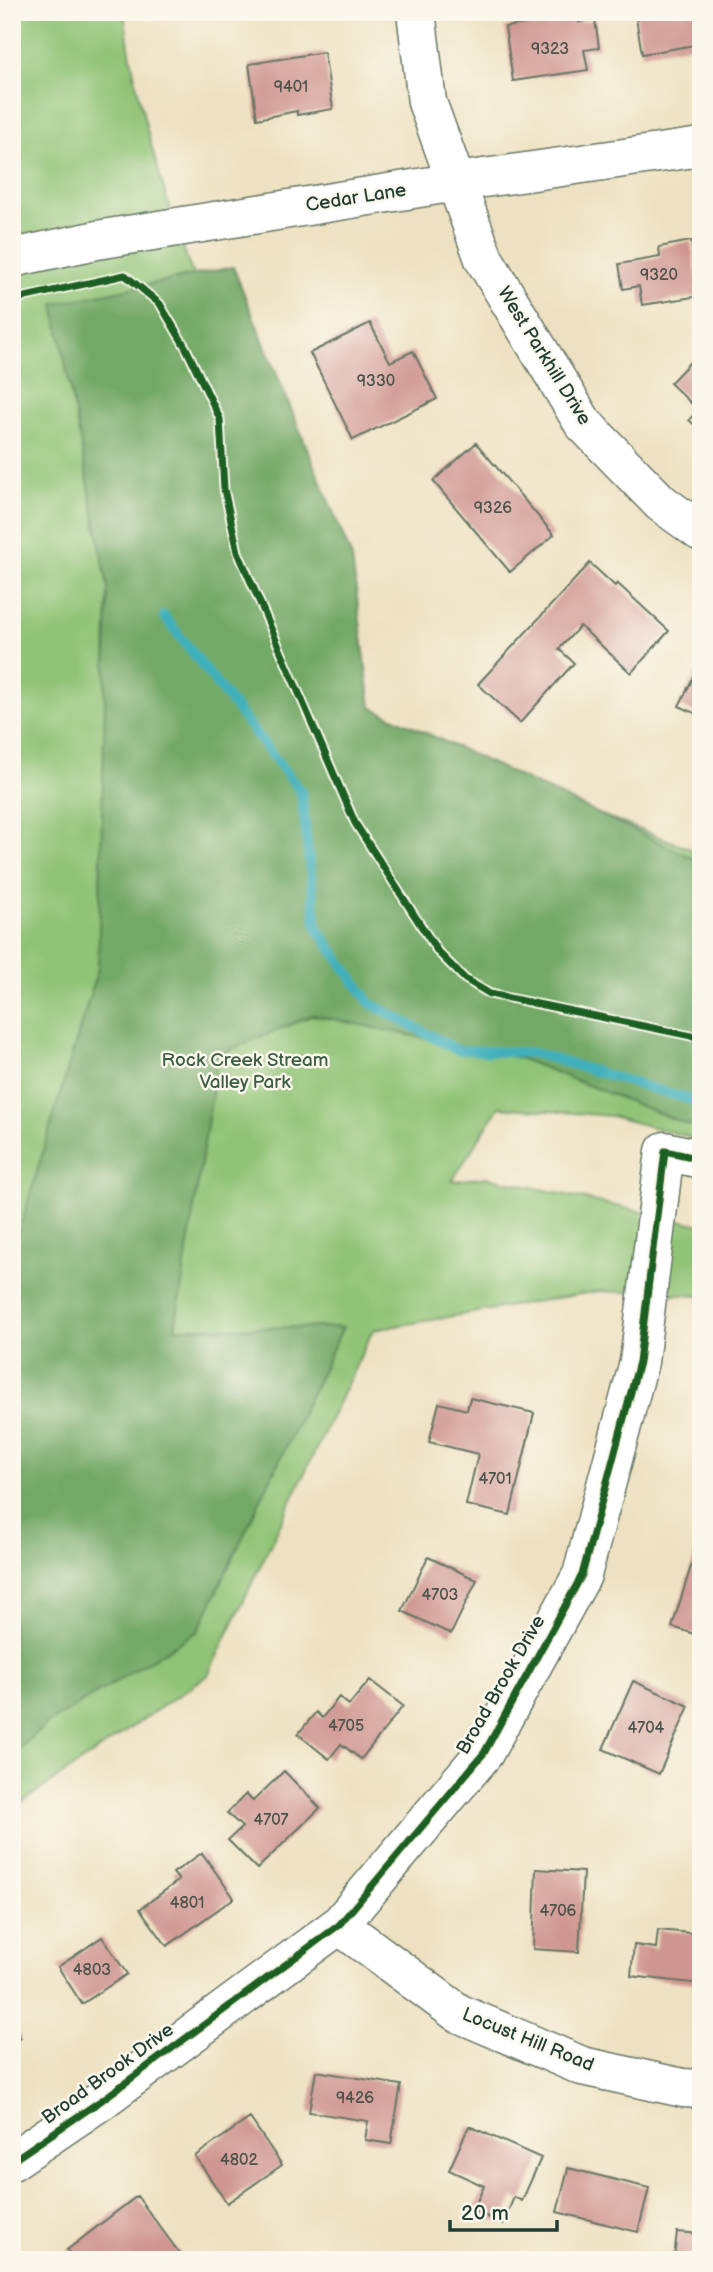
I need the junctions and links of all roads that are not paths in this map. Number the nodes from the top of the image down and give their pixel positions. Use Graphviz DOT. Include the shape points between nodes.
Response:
graph roads {
  1 [pos="416,12"];
  2 [pos="701,147"];
  3 [pos="456,182"];
  4 [pos="12,258"];
  5 [pos="701,532"];
  6 [pos="683,1155"];
  7 [pos="339,1925"];
  8 [pos="701,2089"];
  9 [pos="12,2161"];
  1 -- 3 [label="street, West Parkhill Drive" via="427,102"];
  2 -- 3 [label="street, Cedar Lane"];
  3 -- 4 [label="street, Cedar Lane"];
  3 -- 5 [label="street, West Parkhill Drive" via="484,259 583,422 661,503"];
  6 -- 7 [label="street, Broad Brook Drive" via="639,1362 582,1575 484,1753"];
  7 -- 8 [label="street, Locust Hill Road" via="458,2013 582,2066"];
  7 -- 9 [label="street, Broad Brook Drive"];
}
